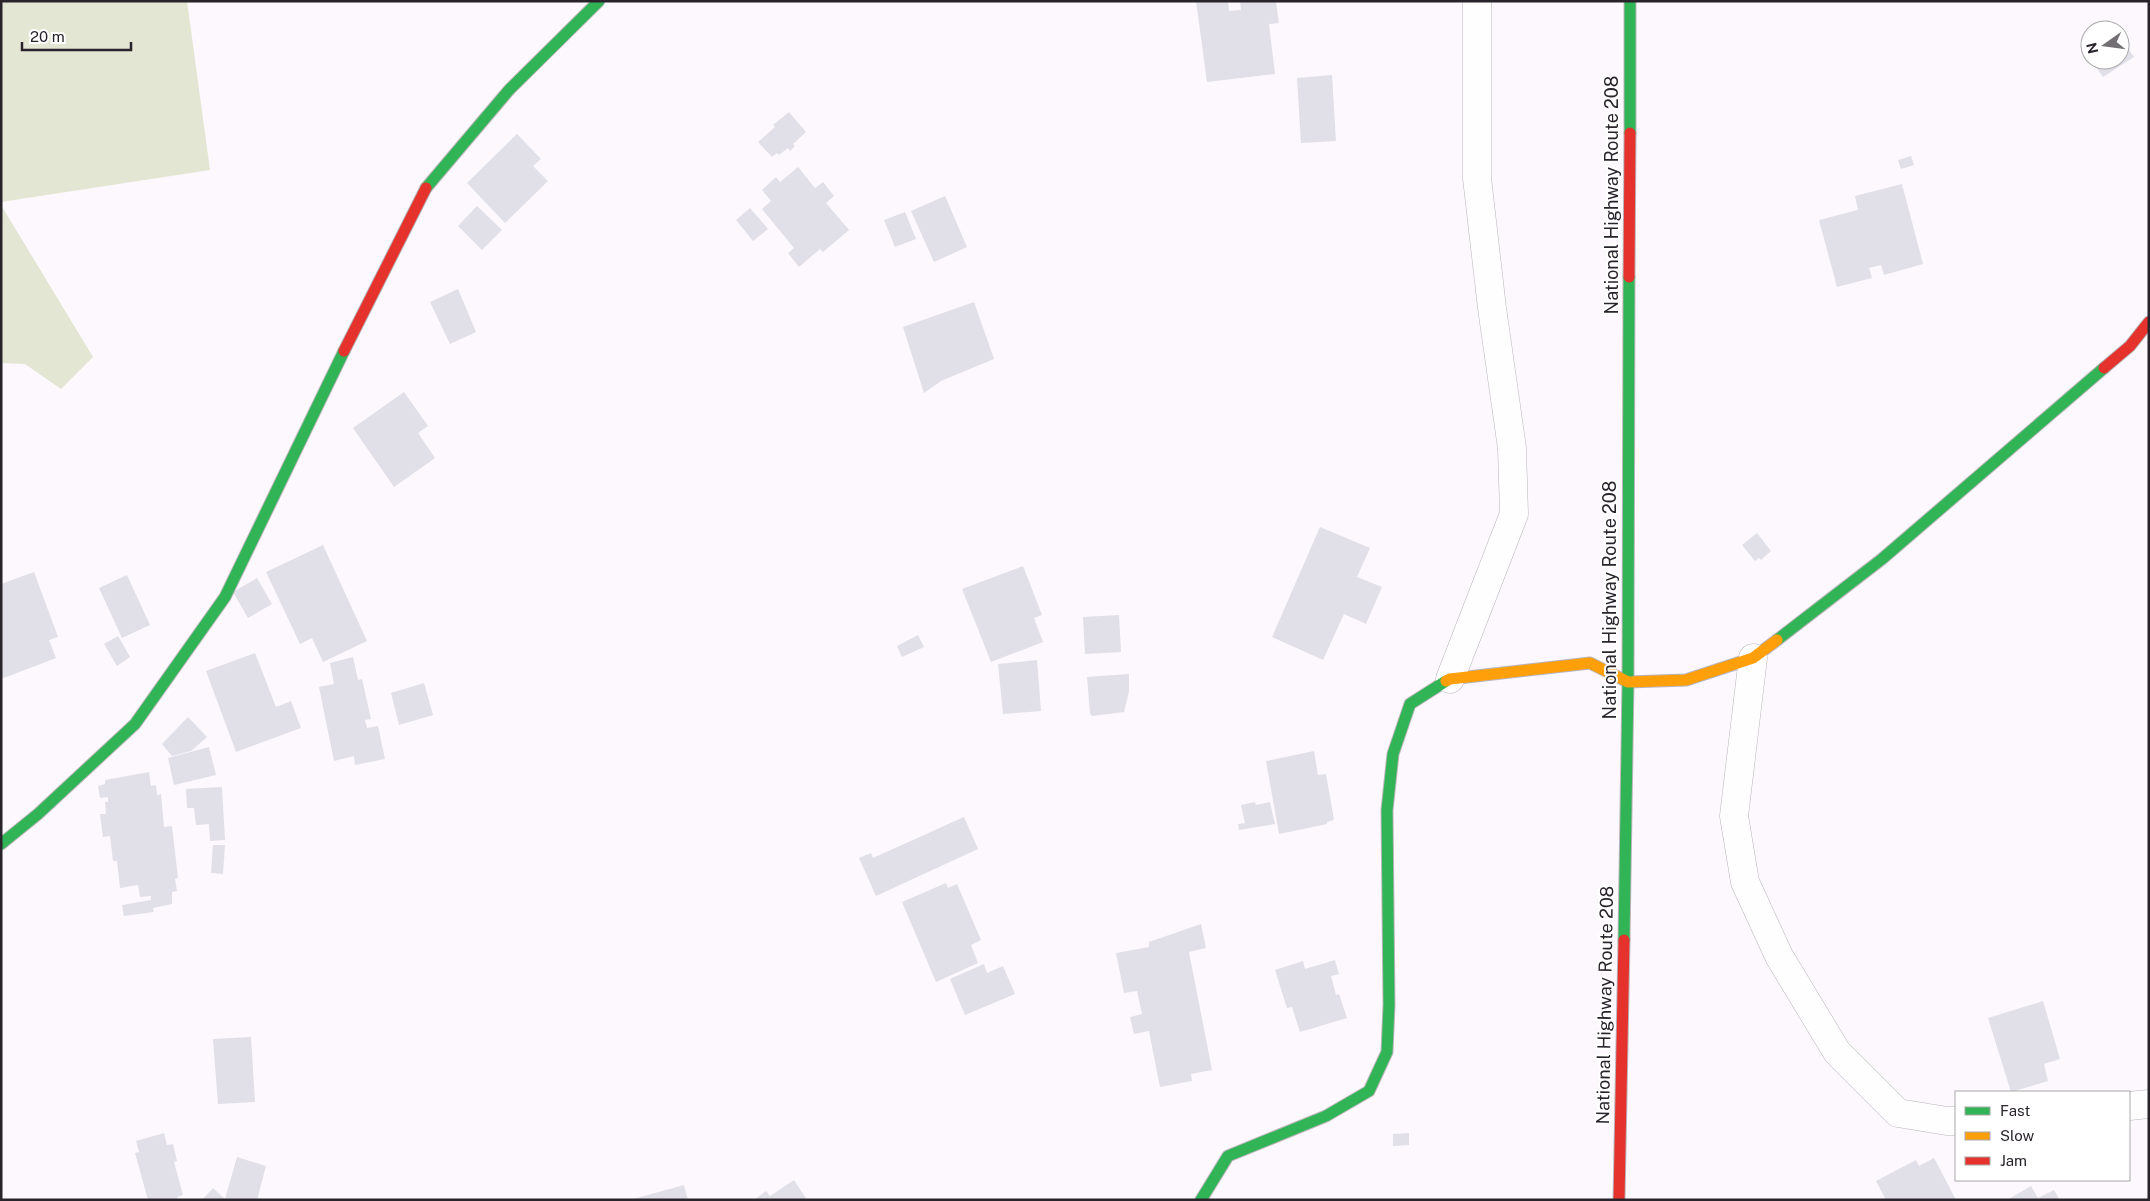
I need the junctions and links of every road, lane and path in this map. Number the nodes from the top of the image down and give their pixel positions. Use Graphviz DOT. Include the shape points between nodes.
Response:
graph roads {
  1 [pos="599,1"];
  2 [pos="1477,1"];
  3 [pos="1630,1"];
  4 [pos="2149,322"];
  5 [pos="1753,658"];
  6 [pos="1450,679"];
  7 [pos="1628,682"];
  8 [pos="1,844"];
  9 [pos="2149,1104"];
  10 [pos="2130,1106"];
  11 [pos="1955,1120"];
  12 [pos="1201,1200"];
  13 [pos="1619,1200"];
  1 -- 8 [label="main road" via="509,90 429,183 326,384 225,596 136,724"];
  2 -- 6 [label="street" via="1478,178 1512,448 1514,514"];
  3 -- 7 [label="main road, National Highway Route 208"];
  4 -- 5 [label="main road" via="2130,346 1882,559"];
  5 -- 7 [label="main road" via="1686,680"];
  5 -- 11 [label="street" via="1734,816 1745,882 1779,956 1837,1052 1898,1113"];
  6 -- 7 [label="main road" via="1590,663"];
  6 -- 12 [label="main road" via="1410,704 1393,754 1387,810 1387,1052 1369,1091 1326,1116 1228,1156"];
  7 -- 13 [label="main road, National Highway Route 208"];
  9 -- 10 [label="street"];
}
